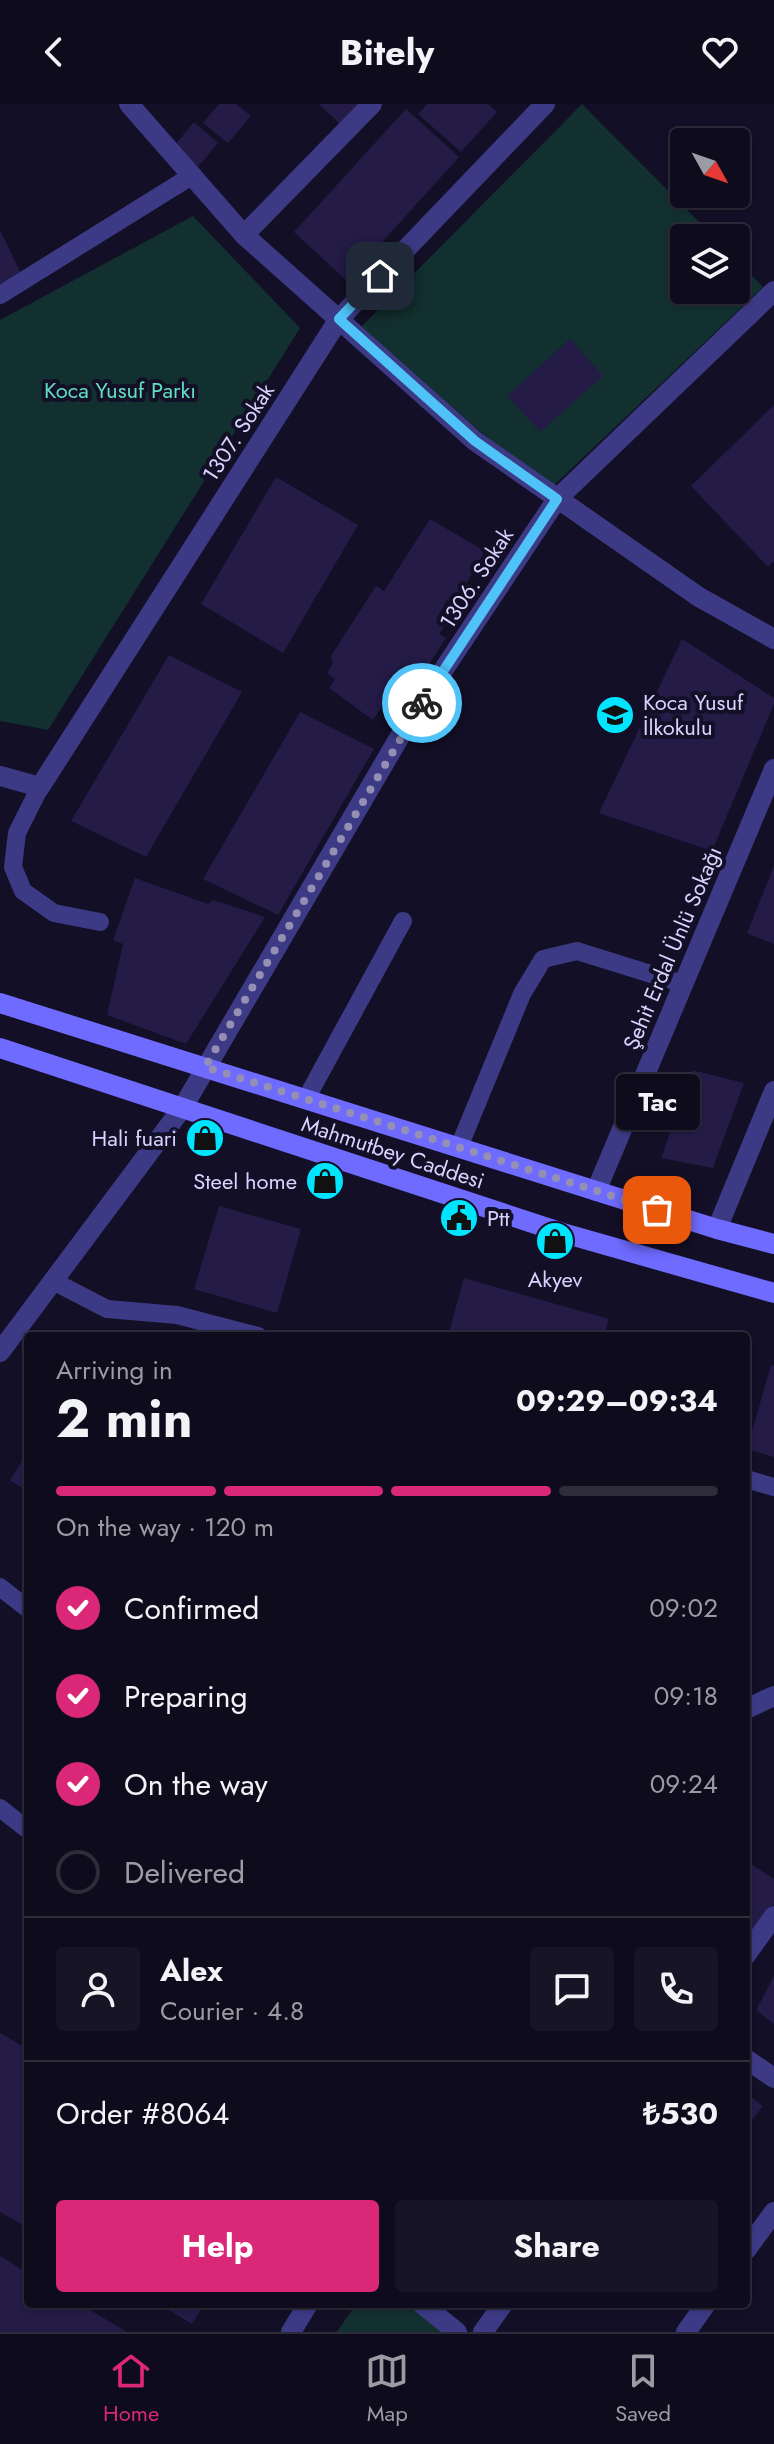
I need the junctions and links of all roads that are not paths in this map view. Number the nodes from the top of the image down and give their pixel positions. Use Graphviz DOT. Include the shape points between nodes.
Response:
graph roads {
  1 [pos="372,104"];
  2 [pos="545,104"];
  3 [pos="139,107"];
  4 [pos="193,175"];
  5 [pos="244,235"];
  6 [pos="774,291"];
  7 [pos="0,295"];
  8 [pos="339,319"];
  9 [pos="557,499"];
  10 [pos="774,639"];
  11 [pos="774,769"];
  12 [pos="0,776"];
  13 [pos="40,787"];
  14 [pos="403,921"];
  15 [pos="100,922"];
  16 [pos="683,984"];
  17 [pos="0,1003"];
  18 [pos="0,1048"];
  19 [pos="205,1067"];
  20 [pos="774,1091"];
  21 [pos="306,1099"];
  22 [pos="183,1107"];
  23 [pos="459,1147"];
  24 [pos="596,1191"];
  25 [pos="717,1229"];
  26 [pos="774,1244"];
  27 [pos="53,1281"];
  28 [pos="774,1293"];
  29 [pos="243,1332"];
  30 [pos="0,1352"];
  31 [pos="750,1480"];
  32 [pos="774,1487"];
  33 [pos="0,1587"];
  34 [pos="24,1606"];
  35 [pos="774,1696"];
  36 [pos="750,1707"];
  37 [pos="0,1808"];
  38 [pos="24,1827"];
  39 [pos="774,1916"];
  40 [pos="750,1949"];
  41 [pos="750,2062"];
  42 [pos="774,2078"];
  43 [pos="774,2212"];
  44 [pos="750,2245"];
  45 [pos="306,2308"];
  46 [pos="427,2308"];
  47 [pos="500,2308"];
  48 [pos="703,2308"];
  49 [pos="291,2332"];
  50 [pos="457,2332"];
  51 [pos="483,2332"];
  52 [pos="686,2332"];
  1 -- 5 [label="street"];
  2 -- 8 [label="street, 1307. Sokak"];
  3 -- 4 [label="street"];
  4 -- 5 [label="street"];
  4 -- 7 [label="lane"];
  5 -- 8 [label="street"];
  6 -- 9 [label="street, 1306. Sokak"];
  8 -- 9 [label="street" via="475,441"];
  8 -- 13 [label="street, 1307. Sokak"];
  9 -- 10 [label="street" via="699,597"];
  9 -- 19 [label="street, 1306. Sokak" via="406,726"];
  11 -- 16 [label="street, Şehit Erdal Ünlü Sokağı"];
  12 -- 13 [label="street"];
  13 -- 15 [label="lane" via="17,833 13,867 23,891 54,913"];
  14 -- 21 [label="lane"];
  16 -- 23 [label="lane" via="577,951 543,959 522,994"];
  16 -- 24 [label="street, Şehit Erdal Ünlü Sokağı"];
  17 -- 19 [label="main road, Mahmutbey Caddesi"];
  18 -- 22 [label="main road, Mahmutbey Caddesi"];
  19 -- 21 [label="main road, Mahmutbey Caddesi"];
  19 -- 22 [label="street, 1306. Sokak"];
  20 -- 25 [label="street"];
  21 -- 23 [label="main road, Mahmutbey Caddesi"];
  22 -- 27 [label="street, 1306. Sokak"];
  22 -- 28 [label="main road, Mahmutbey Caddesi" via="563,1233"];
  23 -- 24 [label="main road, Mahmutbey Caddesi"];
  24 -- 25 [label="main road, Mahmutbey Caddesi"];
  25 -- 26 [label="main road, Mahmutbey Caddesi"];
  27 -- 29 [label="lane" via="107,1309 177,1315"];
  27 -- 30 [label="street, 1306. Sokak"];
  31 -- 32 [label="lane"];
  33 -- 34 [label="lane"];
  35 -- 36 [label="street"];
  37 -- 38 [label="lane"];
  39 -- 40 [label="street"];
  41 -- 42 [label="street"];
  43 -- 44 [label="street"];
  45 -- 49 [label="street"];
  46 -- 50 [label="street"];
  47 -- 51 [label="street"];
  48 -- 52 [label="street"];
}
